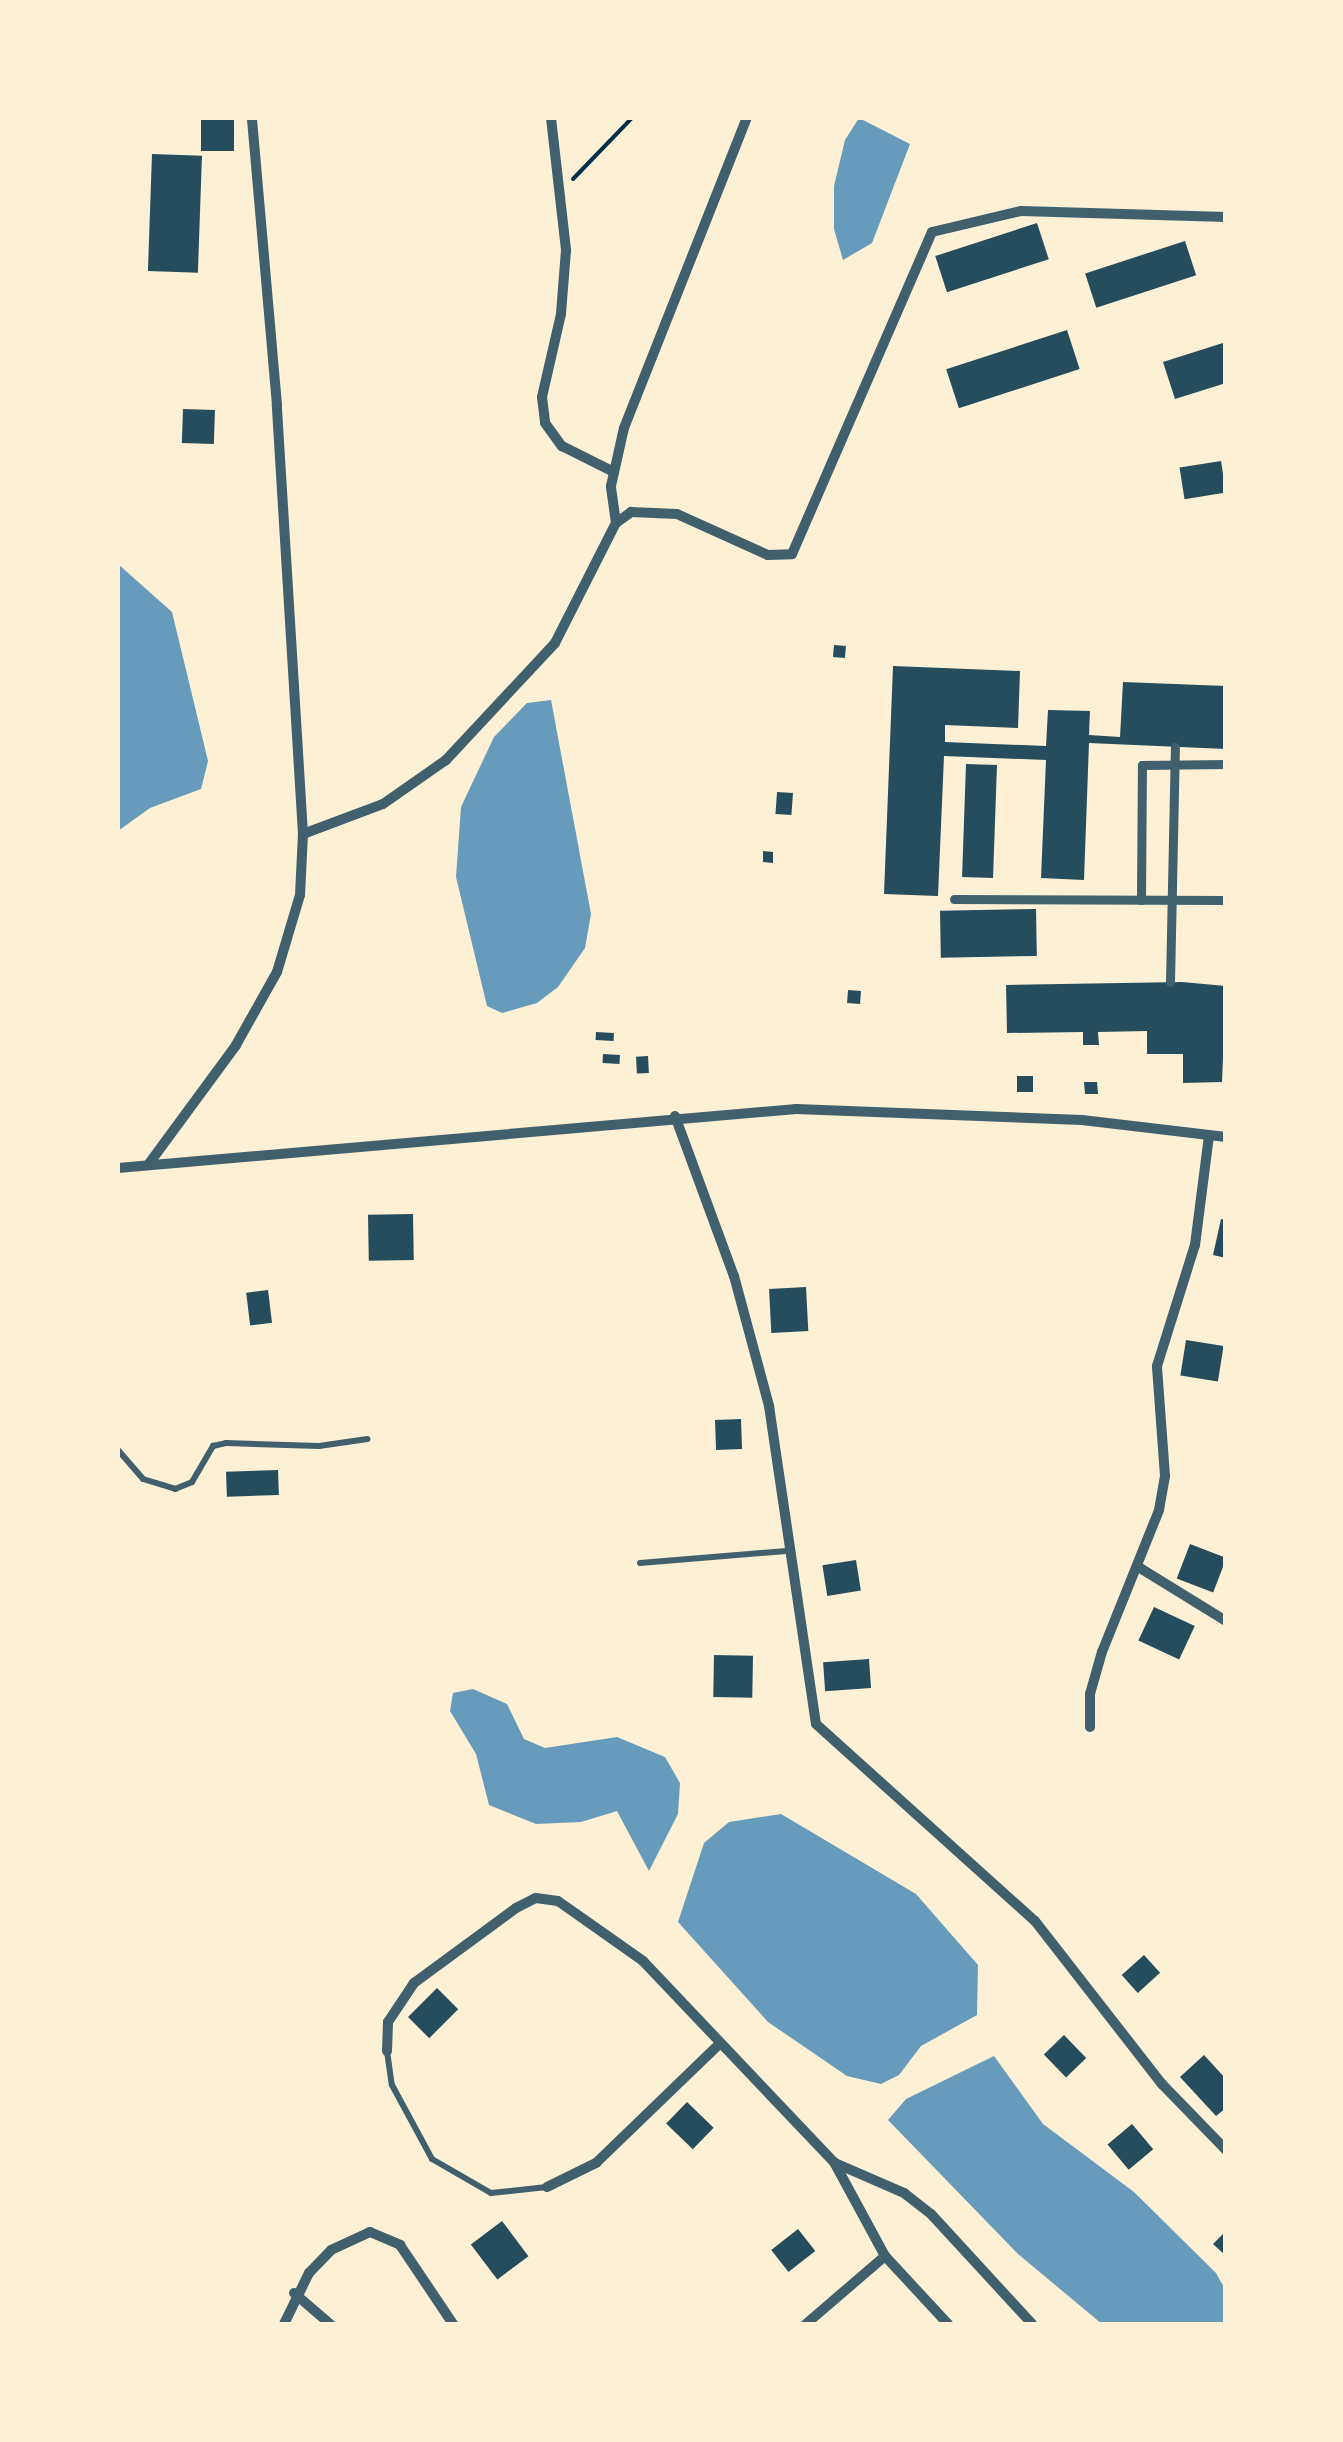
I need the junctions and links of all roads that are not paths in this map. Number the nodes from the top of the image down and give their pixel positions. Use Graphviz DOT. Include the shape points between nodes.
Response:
graph roads {
  1 [pos="252,118"];
  2 [pos="550,118"];
  3 [pos="747,118"];
  4 [pos="1226,217"];
  5 [pos="614,472"];
  6 [pos="616,524"];
  7 [pos="1175,747"];
  8 [pos="1175,764"];
  9 [pos="1226,764"];
  10 [pos="303,834"];
  11 [pos="954,898"];
  12 [pos="1142,900"];
  13 [pos="1172,900"];
  14 [pos="1226,900"];
  15 [pos="1170,982"];
  16 [pos="675,1116"];
  17 [pos="1209,1135"];
  18 [pos="1226,1137"];
  19 [pos="148,1165"];
  20 [pos="118,1168"];
  21 [pos="367,1438"];
  22 [pos="118,1450"];
  23 [pos="788,1551"];
  24 [pos="640,1563"];
  25 [pos="1140,1568"];
  26 [pos="1226,1621"];
  27 [pos="1090,1727"];
  28 [pos="717,2046"];
  29 [pos="387,2051"];
  30 [pos="1224,2146"];
  31 [pos="834,2162"];
  32 [pos="547,2187"];
  33 [pos="885,2256"];
  34 [pos="294,2293"];
  35 [pos="284,2324"];
  36 [pos="330,2324"];
  37 [pos="453,2324"];
  38 [pos="806,2324"];
  39 [pos="948,2324"];
  40 [pos="1032,2324"];
  1 -- 10 [label="street"];
  2 -- 5 [label="street" via="562,190 562,314 542,398 545,423 562,446"];
  3 -- 5 [label="street" via="624,428"];
  4 -- 6 [label="street" via="1022,211 932,232 792,554 768,555 655,508 631,512"];
  5 -- 6 [label="street"];
  6 -- 10 [label="street" via="555,643 446,760 383,804"];
  7 -- 8 [label="street"];
  8 -- 9 [label="street"];
  8 -- 12 [label="street" via="1142,765"];
  8 -- 13 [label="street"];
  10 -- 19 [label="street" via="300,895 277,972 236,1045"];
  11 -- 12 [label="street"];
  12 -- 13 [label="street"];
  13 -- 14 [label="street"];
  13 -- 15 [label="street"];
  16 -- 17 [label="street" via="874,1108"];
  16 -- 19 [label="street"];
  16 -- 23 [label="street" via="734,1276 764,1388"];
  17 -- 18 [label="street"];
  17 -- 25 [label="street" via="1195,1245 1162,1338 1158,1399 1165,1476"];
  19 -- 20 [label="street"];
  21 -- 22 [label="lane" via="318,1446 214,1446 192,1482 175,1489 143,1479"];
  23 -- 24 [label="lane"];
  23 -- 30 [label="street" via="816,1724 1036,1921 1162,2084"];
  25 -- 26 [label="street"];
  25 -- 27 [label="street" via="1102,1652 1090,1694"];
  28 -- 29 [label="street" via="643,1961 558,1901 536,1898 399,1996 388,2022"];
  28 -- 31 [label="street"];
  28 -- 32 [label="street" via="596,2163"];
  29 -- 32 [label="lane" via="392,2084 432,2159 492,2192"];
  31 -- 33 [label="street"];
  31 -- 40 [label="street" via="904,2193 931,2214"];
  33 -- 38 [label="street"];
  33 -- 39 [label="street"];
  34 -- 35 [label="street"];
  34 -- 36 [label="street"];
  34 -- 37 [label="street" via="352,2236 385,2234 417,2264"];
}
